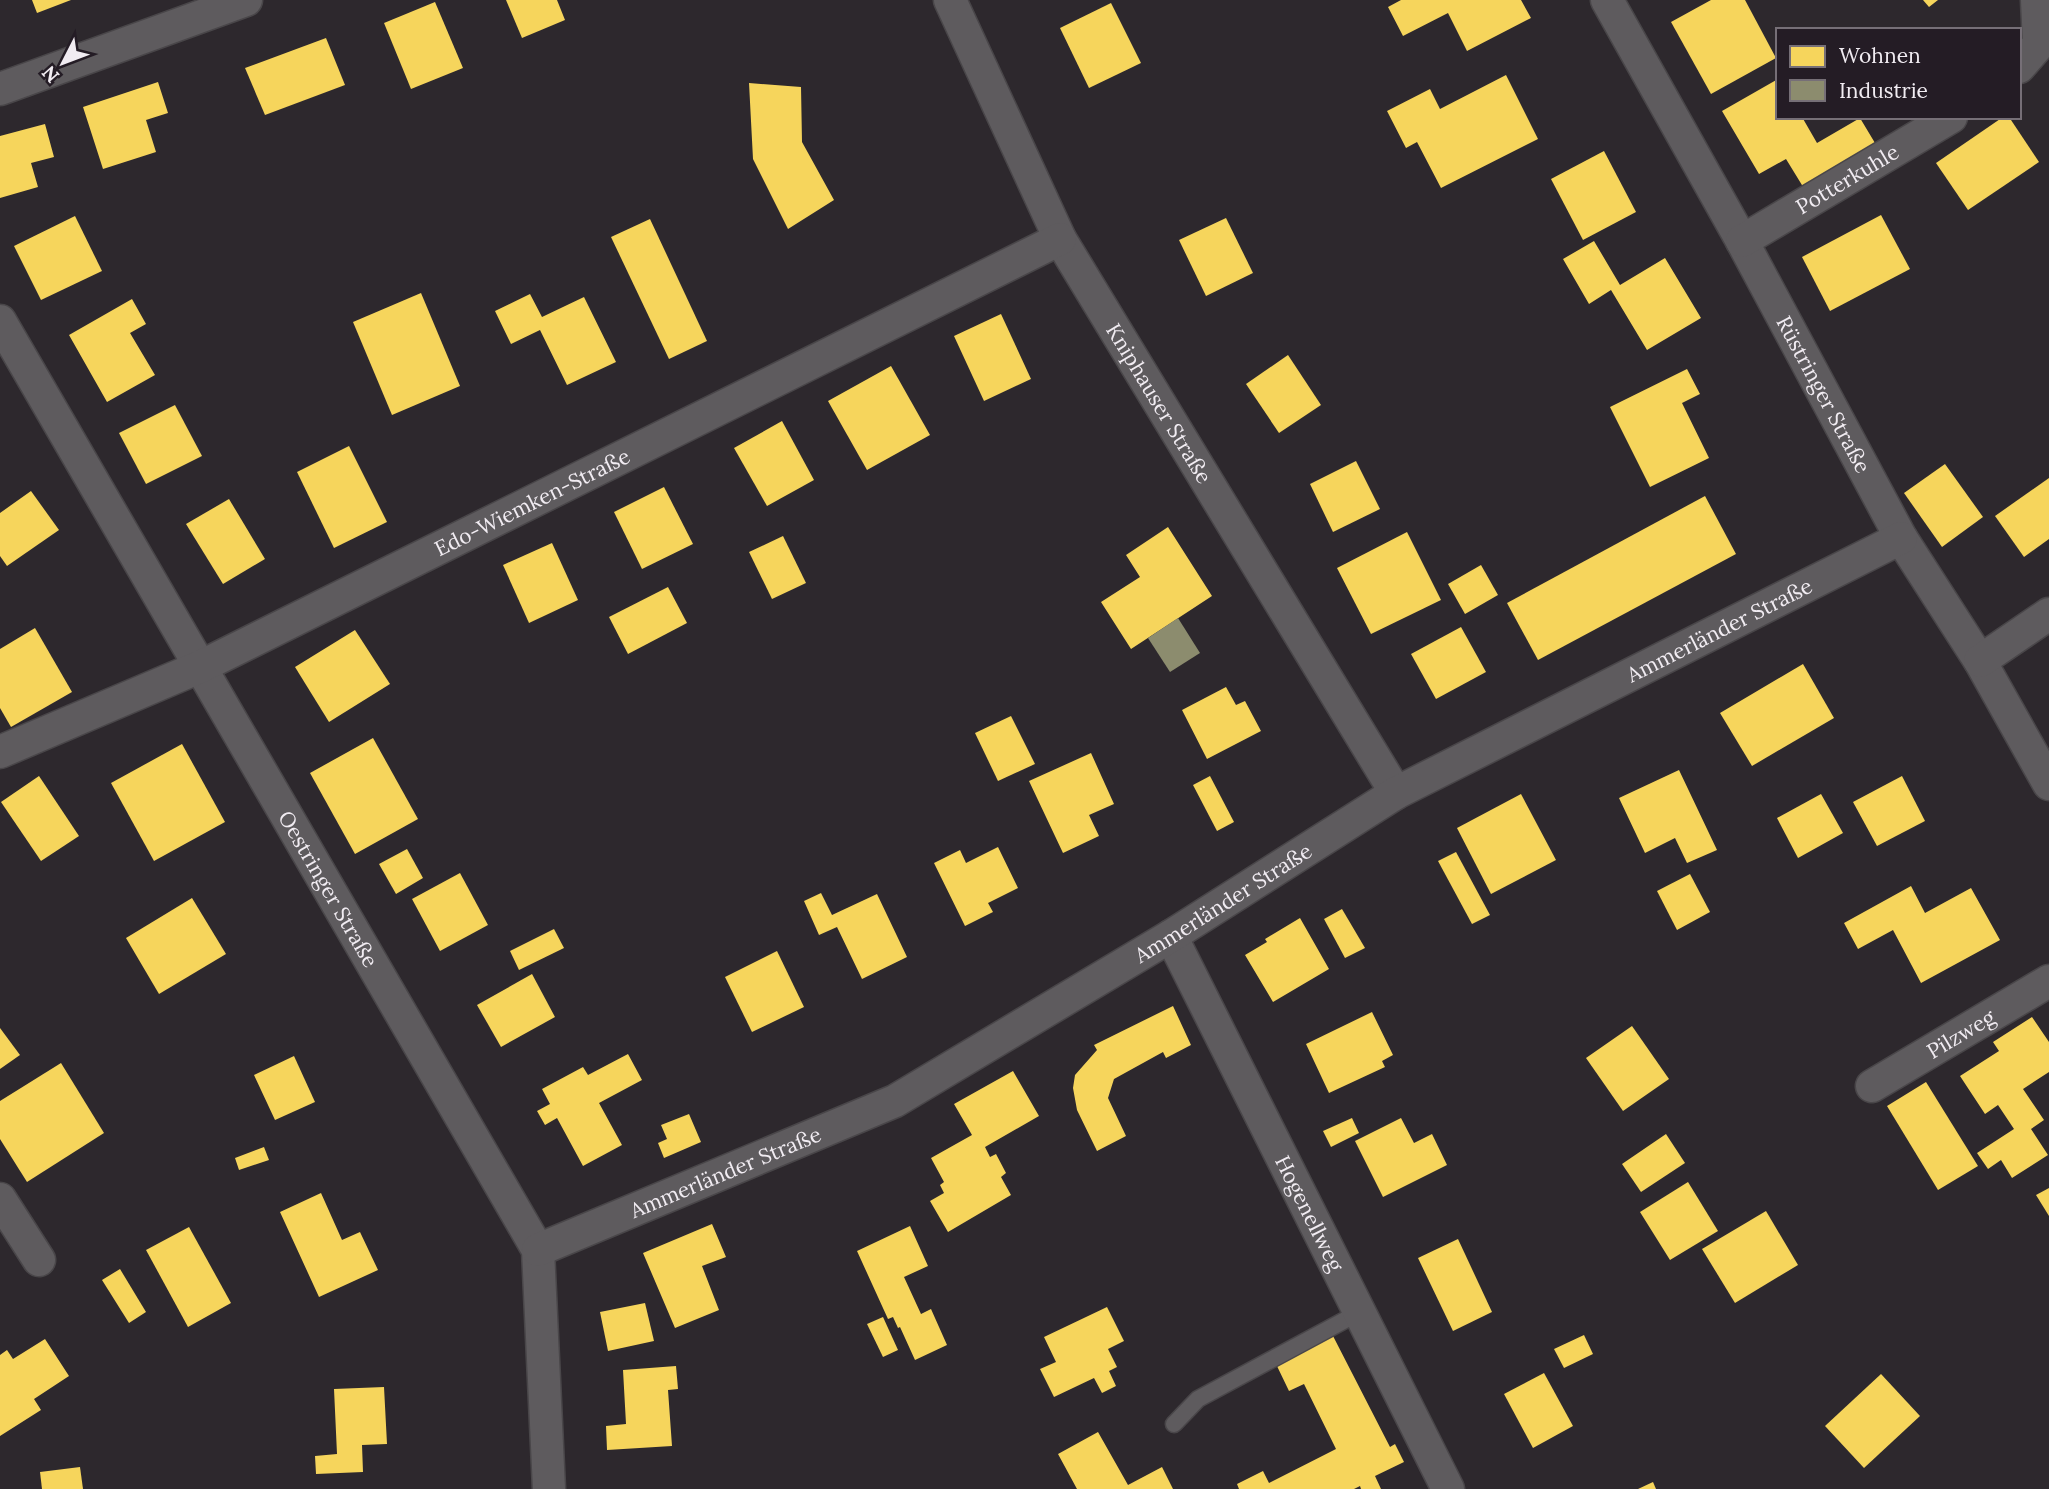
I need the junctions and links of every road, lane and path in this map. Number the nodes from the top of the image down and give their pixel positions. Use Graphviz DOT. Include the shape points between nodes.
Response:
graph roads {
  1 [pos="246,0"];
  2 [pos="950,0"];
  3 [pos="1607,0"];
  4 [pos="2037,0"];
  5 [pos="2021,65"];
  6 [pos="0,89"];
  7 [pos="1948,119"];
  8 [pos="1059,239"];
  9 [pos="1742,241"];
  10 [pos="0,321"];
  11 [pos="1901,538"];
  12 [pos="2049,614"];
  13 [pos="1980,661"];
  14 [pos="202,666"];
  15 [pos="0,752"];
  16 [pos="2049,784"];
  17 [pos="1396,793"];
  18 [pos="1171,936"];
  19 [pos="2049,981"];
  20 [pos="1872,1086"];
  21 [pos="0,1199"];
  22 [pos="538,1250"];
  23 [pos="40,1260"];
  24 [pos="1360,1312"];
  25 [pos="1174,1424"];
  26 [pos="549,1489"];
  27 [pos="1448,1489"];
  1 -- 6 [label="street"];
  2 -- 8 [label="street, Kniphauser Straße"];
  3 -- 9 [label="street, Rüstringer Straße"];
  4 -- 5 [label="street" via="2039,44"];
  7 -- 9 [label="street, Potterkuhle"];
  8 -- 14 [label="street, Edo-Wiemken-Straße"];
  8 -- 17 [label="street, Kniphauser Straße"];
  9 -- 11 [label="street, Rüstringer Straße"];
  10 -- 14 [label="street, Oestringer Straße"];
  11 -- 13 [label="street, Rüstringer Straße"];
  11 -- 17 [label="street, Ammerländer Straße"];
  12 -- 13 [label="street"];
  13 -- 16 [label="street, Rüstringer Straße"];
  14 -- 15 [label="street, Edo-Wiemken-Straße"];
  14 -- 22 [label="street, Oestringer Straße"];
  17 -- 18 [label="street, Ammerländer Straße"];
  18 -- 22 [label="street, Ammerländer Straße" via="895,1101"];
  18 -- 24 [label="street, Hogenellweg"];
  19 -- 20 [label="street, Pilzweg"];
  21 -- 23 [label="street"];
  22 -- 26 [label="street, Oestringer Straße"];
  24 -- 25 [label="lane" via="1198,1399"];
  24 -- 27 [label="street, Hogenellweg"];
}
